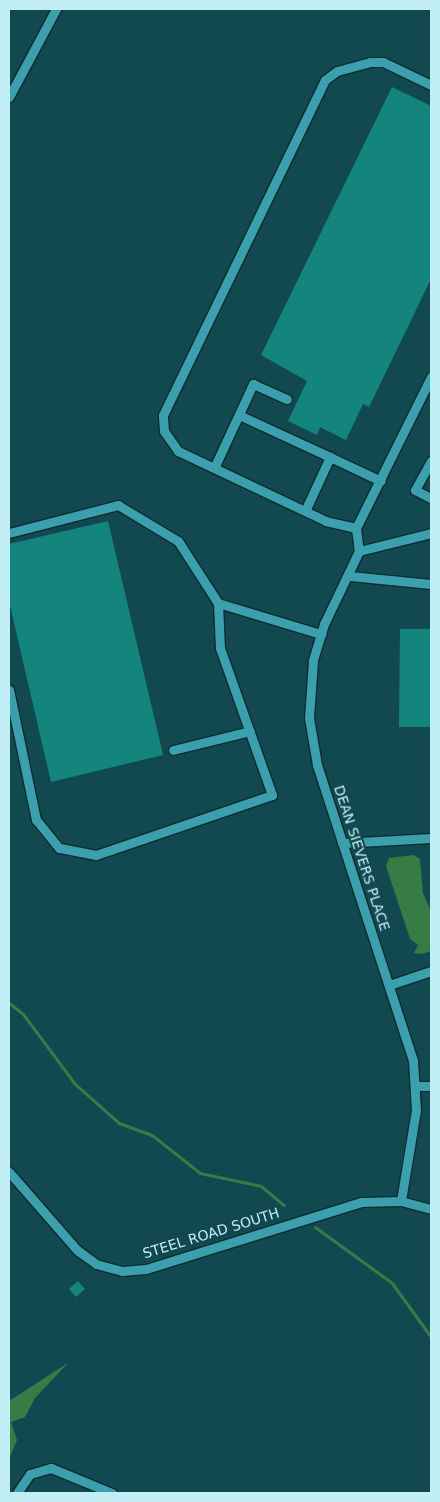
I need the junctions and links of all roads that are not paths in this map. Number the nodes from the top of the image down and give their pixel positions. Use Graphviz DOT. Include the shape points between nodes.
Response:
graph roads {
  1 [pos="56,9"];
  2 [pos="431,85"];
  3 [pos="9,98"];
  4 [pos="431,376"];
  5 [pos="287,399"];
  6 [pos="239,415"];
  7 [pos="330,457"];
  8 [pos="431,461"];
  9 [pos="214,468"];
  10 [pos="382,481"];
  11 [pos="431,498"];
  12 [pos="305,512"];
  13 [pos="356,528"];
  14 [pos="9,533"];
  15 [pos="431,534"];
  16 [pos="360,551"];
  17 [pos="350,576"];
  18 [pos="431,584"];
  19 [pos="218,603"];
  20 [pos="321,634"];
  21 [pos="9,690"];
  22 [pos="250,731"];
  23 [pos="174,750"];
  24 [pos="431,838"];
  25 [pos="342,843"];
  26 [pos="431,971"];
  27 [pos="389,985"];
  28 [pos="416,1086"];
  29 [pos="431,1086"];
  30 [pos="9,1172"];
  31 [pos="401,1201"];
  32 [pos="431,1209"];
  33 [pos="17,1493"];
  34 [pos="112,1493"];
  1 -- 3 [label="street"];
  2 -- 9 [label="street" via="383,62 370,62 337,70 315,95 164,415 164,431 172,446"];
  4 -- 10 [label="street"];
  5 -- 6 [label="street" via="253,384"];
  6 -- 7 [label="street"];
  6 -- 9 [label="street"];
  7 -- 10 [label="street"];
  7 -- 12 [label="street"];
  8 -- 11 [label="street" via="415,490"];
  9 -- 12 [label="street"];
  10 -- 13 [label="street"];
  12 -- 13 [label="street"];
  13 -- 16 [label="street"];
  14 -- 19 [label="street" via="118,505 178,541"];
  15 -- 16 [label="street"];
  16 -- 17 [label="street, DEAN SIEVERS PLACE"];
  17 -- 18 [label="street"];
  17 -- 20 [label="street, DEAN SIEVERS PLACE"];
  19 -- 20 [label="street"];
  19 -- 22 [label="street" via="220,648"];
  20 -- 25 [label="street, DEAN SIEVERS PLACE" via="310,680 311,737"];
  21 -- 22 [label="street" via="36,820 59,848 96,855 272,795"];
  22 -- 23 [label="street"];
  24 -- 25 [label="street"];
  25 -- 27 [label="street, DEAN SIEVERS PLACE"];
  26 -- 27 [label="street"];
  27 -- 28 [label="street, DEAN SIEVERS PLACE" via="413,1060"];
  28 -- 29 [label="street"];
  28 -- 31 [label="street, DEAN SIEVERS PLACE"];
  30 -- 31 [label="street, STEEL ROAD SOUTH" via="77,1250 96,1264 122,1271 146,1269 346,1205"];
  31 -- 32 [label="street, STEEL ROAD SOUTH"];
  33 -- 34 [label="street" via="30,1474 51,1468"];
}
